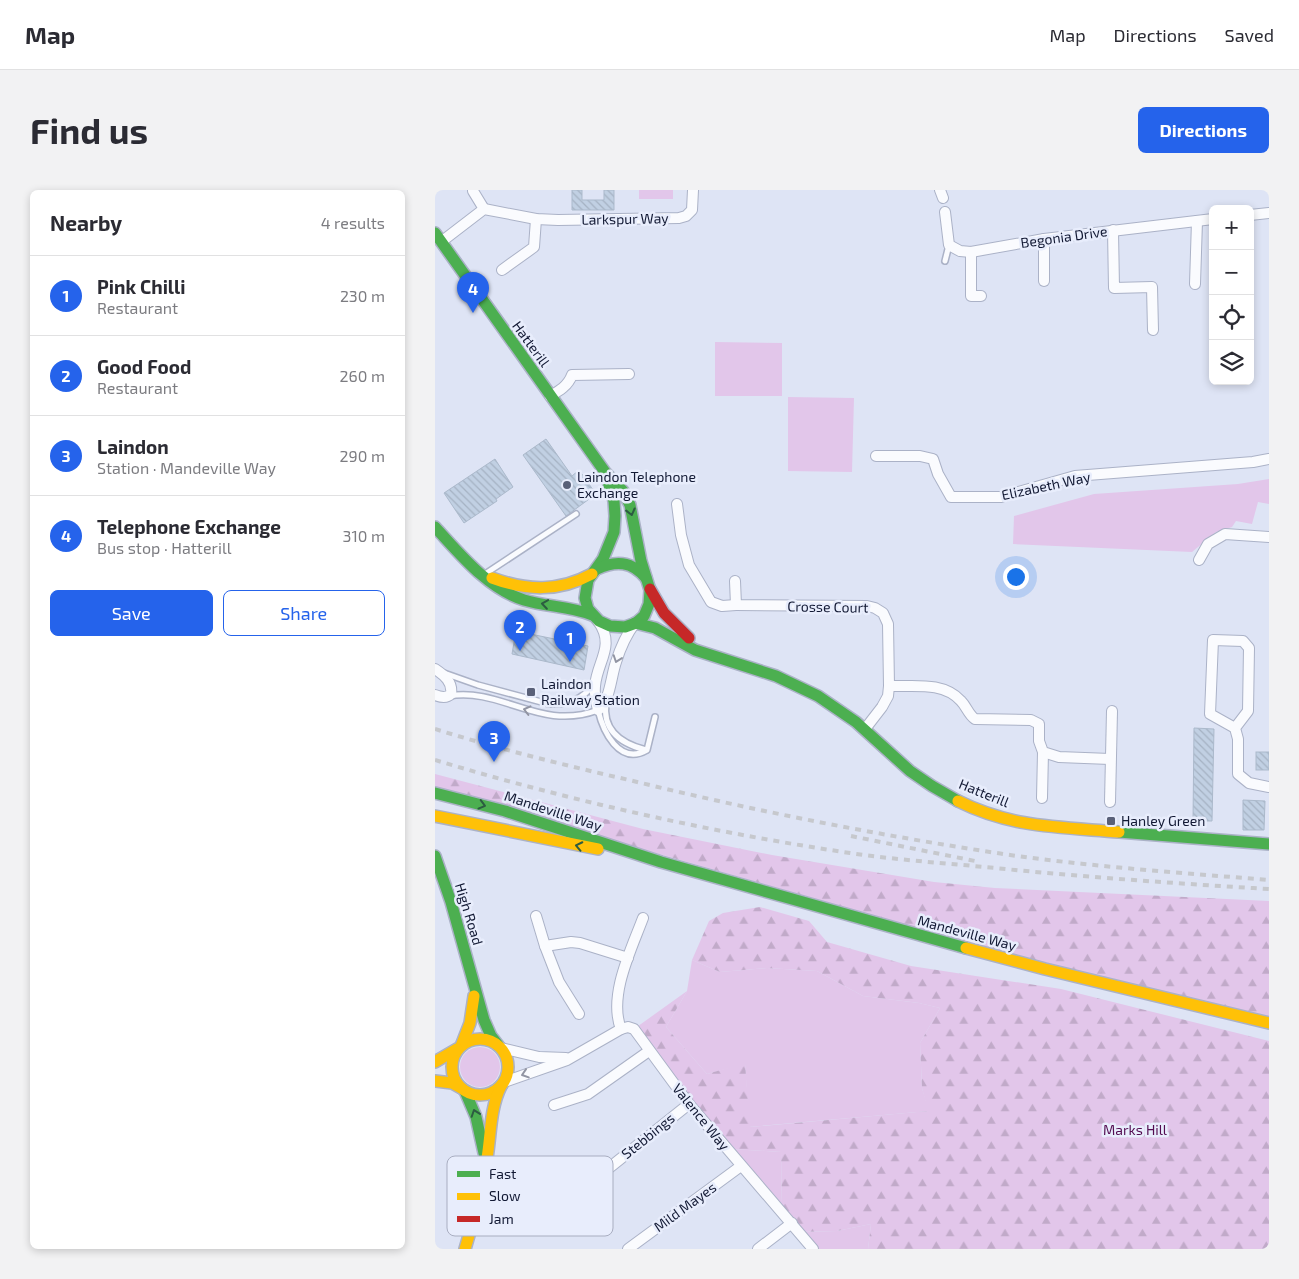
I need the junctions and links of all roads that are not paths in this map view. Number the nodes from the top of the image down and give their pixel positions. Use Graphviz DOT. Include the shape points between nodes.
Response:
graph roads {
  1 [pos="693,190"];
  2 [pos="473,191"];
  3 [pos="484,209"];
  4 [pos="945,212"];
  5 [pos="1269,213"];
  6 [pos="1254,215"];
  7 [pos="535,219"];
  8 [pos="1209,220"];
  9 [pos="1197,221"];
  10 [pos="1113,230"];
  11 [pos="438,237"];
  12 [pos="1044,239"];
  13 [pos="949,245"];
  14 [pos="971,252"];
  15 [pos="945,261"];
  16 [pos="502,270"];
  17 [pos="1044,282"];
  18 [pos="1195,284"];
  19 [pos="981,296"];
  20 [pos="1153,330"];
  21 [pos="629,374"];
  22 [pos="550,396"];
  23 [pos="877,456"];
  24 [pos="1269,459"];
  25 [pos="605,472"];
  26 [pos="677,504"];
  27 [pos="576,514"];
  28 [pos="435,527"];
  29 [pos="1269,537"];
  30 [pos="1199,560"];
  31 [pos="595,571"];
  32 [pos="484,575"];
  33 [pos="735,581"];
  34 [pos="649,585"];
  35 [pos="736,605"];
  36 [pos="595,618"];
  37 [pos="635,624"];
  38 [pos="727,660"];
  39 [pos="436,670"];
  40 [pos="596,682"];
  41 [pos="889,686"];
  42 [pos="435,695"];
  43 [pos="449,696"];
  44 [pos="607,699"];
  45 [pos="598,710"];
  46 [pos="1112,711"];
  47 [pos="655,717"];
  48 [pos="865,728"];
  49 [pos="1235,728"];
  50 [pos="647,750"];
  51 [pos="1043,752"];
  52 [pos="1111,759"];
  53 [pos="1269,787"];
  54 [pos="435,793"];
  55 [pos="1042,798"];
  56 [pos="1110,802"];
  57 [pos="435,816"];
  58 [pos="1269,844"];
  59 [pos="435,856"];
  60 [pos="661,862"];
  61 [pos="536,916"];
  62 [pos="643,918"];
  63 [pos="545,946"];
  64 [pos="629,958"];
  65 [pos="473,982"];
  66 [pos="579,1014"];
  67 [pos="1269,1023"];
  68 [pos="621,1029"];
  69 [pos="499,1046"];
  70 [pos="459,1048"];
  71 [pos="649,1051"];
  72 [pos="579,1054"];
  73 [pos="435,1062"];
  74 [pos="435,1081"];
  75 [pos="502,1084"];
  76 [pos="463,1089"];
  77 [pos="689,1104"];
  78 [pos="554,1105"];
  79 [pos="485,1156"];
  80 [pos="487,1156"];
  81 [pos="613,1165"];
  82 [pos="741,1166"];
  83 [pos="792,1223"];
  84 [pos="469,1236"];
  85 [pos="465,1249"];
  86 [pos="628,1249"];
  87 [pos="758,1249"];
  88 [pos="813,1249"];
  1 -- 7 [label="street, Larkspur Way" via="692,210 679,218"];
  2 -- 3 [label="street"];
  3 -- 7 [label="street, Larkspur Way"];
  3 -- 11 [label="street"];
  4 -- 13 [label="street"];
  5 -- 6 [label="street"];
  7 -- 16 [label="street" via="534,247"];
  8 -- 9 [label="street, Begonia Drive"];
  9 -- 10 [label="street, Begonia Drive"];
  9 -- 18 [label="street"];
  10 -- 12 [label="street, Begonia Drive"];
  10 -- 20 [label="street" via="1114,288 1152,287"];
  11 -- 22 [label="street, Hatterill"];
  12 -- 14 [label="street, Begonia Drive"];
  12 -- 17 [label="street"];
  13 -- 14 [label="street, Begonia Drive"];
  13 -- 15 [label="lane"];
  14 -- 19 [label="street" via="971,296"];
  21 -- 22 [label="street" via="572,375 563,389"];
  22 -- 25 [label="street, Hatterill"];
  23 -- 24 [label="street, Elizabeth Way" via="933,459 951,497 1001,497 1075,476"];
  25 -- 31 [label="street, Hatterill" via="613,496 615,517 610,544"];
  25 -- 34 [label="street, Hatterill, one-way" via="629,504"];
  26 -- 35 [label="street, Crosse Court" via="689,565 711,602 722,606"];
  27 -- 32 [label="lane"];
  28 -- 32 [label="street"];
  29 -- 30 [label="street" via="1225,534 1208,544"];
  31 -- 32 [label="street" via="579,582 541,589 513,585"];
  31 -- 34 [label="street, Hatterill" via="611,562 627,563 639,570"];
  31 -- 36 [label="street, Hatterill" via="586,585 585,599"];
  36 -- 32 [label="street, one-way" via="578,609 510,596"];
  33 -- 35 [label="street"];
  34 -- 37 [label="street, Hatterill" via="648,608 644,617"];
  34 -- 38 [label="street, Hatterill" via="673,624 699,645"];
  35 -- 41 [label="street, Crosse Court" via="857,605 875,608 883,613 889,624"];
  36 -- 37 [label="street, Hatterill" via="616,627"];
  36 -- 40 [label="street" via="605,633 606,652"];
  37 -- 38 [label="street, Hatterill" via="661,630 696,651"];
  37 -- 44 [label="street, one-way" via="618,656"];
  38 -- 48 [label="street, Hatterill" via="801,686"];
  39 -- 40 [label="lane" via="495,690 559,705 581,697"];
  39 -- 43 [label="street" via="450,682"];
  40 -- 45 [label="street"];
  41 -- 48 [label="street, Crosse Court" via="882,708"];
  41 -- 51 [label="street" via="935,687 950,692 975,719 1031,720 1039,724"];
  42 -- 43 [label="street"];
  45 -- 43 [label="lane, one-way" via="575,716 554,716 477,694"];
  44 -- 45 [label="street"];
  44 -- 50 [label="lane" via="607,720 613,732 628,745"];
  45 -- 50 [label="lane" via="602,727 613,744 634,754"];
  46 -- 52 [label="street"];
  47 -- 50 [label="lane"];
  48 -- 58 [label="street, Hatterill" via="923,781 993,816 1029,825"];
  49 -- 49 [label="street" via="1210,714 1213,640 1243,641 1249,648 1248,710"];
  49 -- 53 [label="street" via="1238,774 1249,782"];
  51 -- 52 [label="street" via="1059,757"];
  51 -- 55 [label="street"];
  52 -- 56 [label="street"];
  54 -- 60 [label="street, Mandeville Way, one-way" via="532,819"];
  60 -- 57 [label="street, Mandeville Way, one-way"];
  59 -- 65 [label="street, High Road"];
  60 -- 67 [label="street, Mandeville Way" via="976,951"];
  61 -- 63 [label="street"];
  62 -- 64 [label="street"];
  63 -- 64 [label="street" via="580,943"];
  63 -- 66 [label="street" via="559,982"];
  64 -- 68 [label="street" via="616,1004"];
  65 -- 69 [label="street, High Road" via="485,1025"];
  65 -- 70 [label="street, High Road" via="471,1017"];
  68 -- 71 [label="street, Valence Way" via="634,1029"];
  68 -- 72 [label="street"];
  69 -- 70 [label="street" via="489,1040 478,1039"];
  69 -- 72 [label="street" via="546,1058 569,1058"];
  69 -- 75 [label="street" via="508,1062"];
  70 -- 73 [label="street"];
  70 -- 76 [label="street" via="453,1059 452,1072"];
  71 -- 77 [label="street, Valence Way"];
  71 -- 78 [label="street" via="588,1094"];
  72 -- 75 [label="street, one-way"];
  74 -- 76 [label="street" via="453,1083"];
  75 -- 76 [label="street" via="494,1092 482,1095 473,1095"];
  75 -- 80 [label="street" via="494,1103"];
  79 -- 76 [label="street, one-way" via="480,1130"];
  77 -- 81 [label="street, Stebbings"];
  77 -- 82 [label="street, Valence Way"];
  82 -- 83 [label="street, Valence Way"];
  82 -- 86 [label="street, Mild Mayes"];
  83 -- 87 [label="street"];
  83 -- 88 [label="street, Valence Way"];
  84 -- 85 [label="street"];
}
